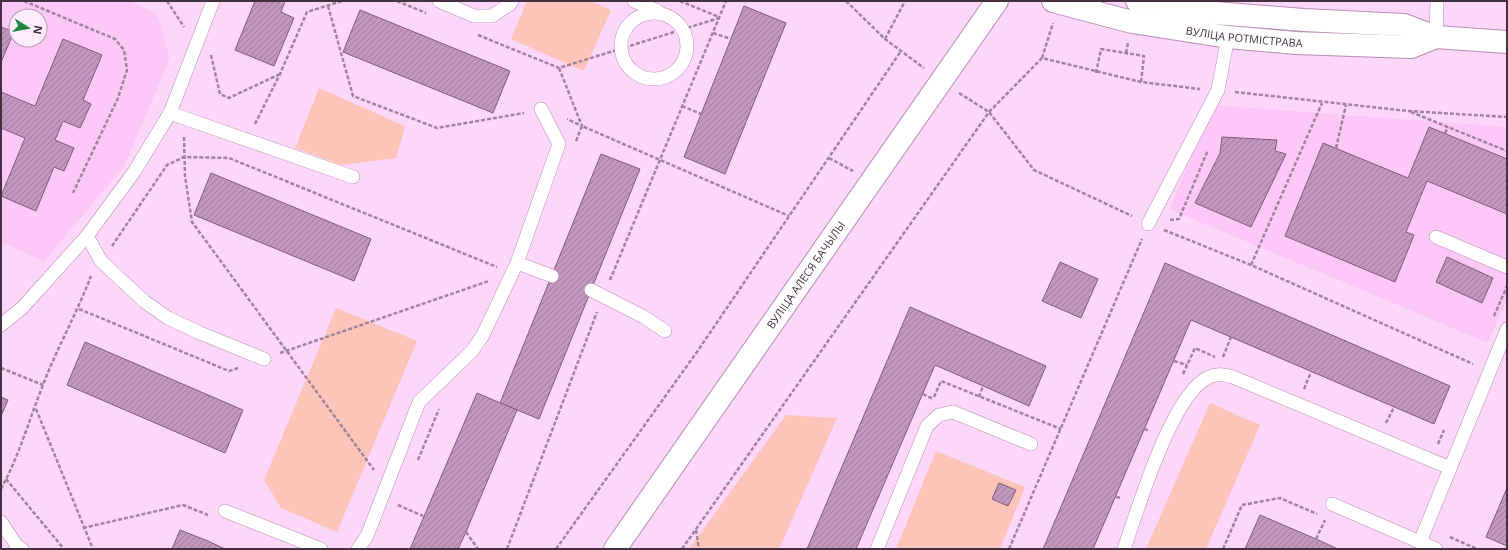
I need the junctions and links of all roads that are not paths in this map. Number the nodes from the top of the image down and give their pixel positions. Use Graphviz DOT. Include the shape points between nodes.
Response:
graph roads {
  1 [pos="213,1"];
  2 [pos="440,1"];
  3 [pos="512,1"];
  4 [pos="634,1"];
  5 [pos="997,1"];
  6 [pos="1137,1"];
  7 [pos="1437,1"];
  8 [pos="1056,2"];
  9 [pos="669,16"];
  10 [pos="1228,37"];
  11 [pos="1436,37"];
  12 [pos="1507,42"];
  13 [pos="541,109"];
  14 [pos="170,113"];
  15 [pos="353,176"];
  16 [pos="1148,224"];
  17 [pos="87,236"];
  18 [pos="1436,237"];
  19 [pos="1507,267"];
  20 [pos="515,268"];
  21 [pos="552,276"];
  22 [pos="591,290"];
  23 [pos="1,325"];
  24 [pos="1507,329"];
  25 [pos="665,331"];
  26 [pos="264,359"];
  27 [pos="1031,444"];
  28 [pos="1450,468"];
  29 [pos="1332,504"];
  30 [pos="225,511"];
  31 [pos="1,522"];
  32 [pos="1420,542"];
  33 [pos="22,549"];
  34 [pos="321,549"];
  35 [pos="358,549"];
  36 [pos="615,549"];
  37 [pos="877,549"];
  38 [pos="1124,549"];
  39 [pos="1436,549"];
  1 -- 14 [label="lane"];
  2 -- 3 [label="lane" via="474,16 492,16"];
  4 -- 9 [label="lane"];
  5 -- 36 [label="street, ВУЛІЦА АЛЕСЯ БАЧЫЛЫ"];
  6 -- 11 [label="street, ВУЛІЦА РОТМІСТРАВА" via="1202,12 1404,25"];
  7 -- 11 [label="lane"];
  8 -- 10 [label="street, ВУЛІЦА РОТМІСТРАВА" via="1132,22"];
  9 -- 9 [label="lane" via="659,12 638,16 623,32 621,48 625,63 632,72 652,79 663,78 674,73 682,65 687,43 683,29"];
  10 -- 11 [label="street, ВУЛІЦА РОТМІСТРАВА" via="1296,43 1411,47"];
  10 -- 16 [label="lane" via="1218,90"];
  11 -- 12 [label="street, ВУЛІЦА РОТМІСТРАВА"];
  13 -- 20 [label="lane" via="559,144"];
  14 -- 15 [label="lane"];
  14 -- 17 [label="lane" via="134,172"];
  17 -- 23 [label="lane" via="22,308"];
  17 -- 26 [label="lane" via="101,261 145,302 168,318"];
  18 -- 19 [label="lane"];
  20 -- 21 [label="lane"];
  20 -- 35 [label="lane" via="472,351 420,402 367,536"];
  22 -- 25 [label="lane" via="644,317"];
  24 -- 28 [label="lane"];
  27 -- 37 [label="lane" via="953,412 939,415 928,426"];
  28 -- 32 [label="lane"];
  28 -- 38 [label="lane" via="1221,374 1209,377 1191,391 1169,426"];
  29 -- 32 [label="lane"];
  30 -- 34 [label="lane"];
  31 -- 33 [label="lane" via="17,546"];
  32 -- 39 [label="lane"];
}
